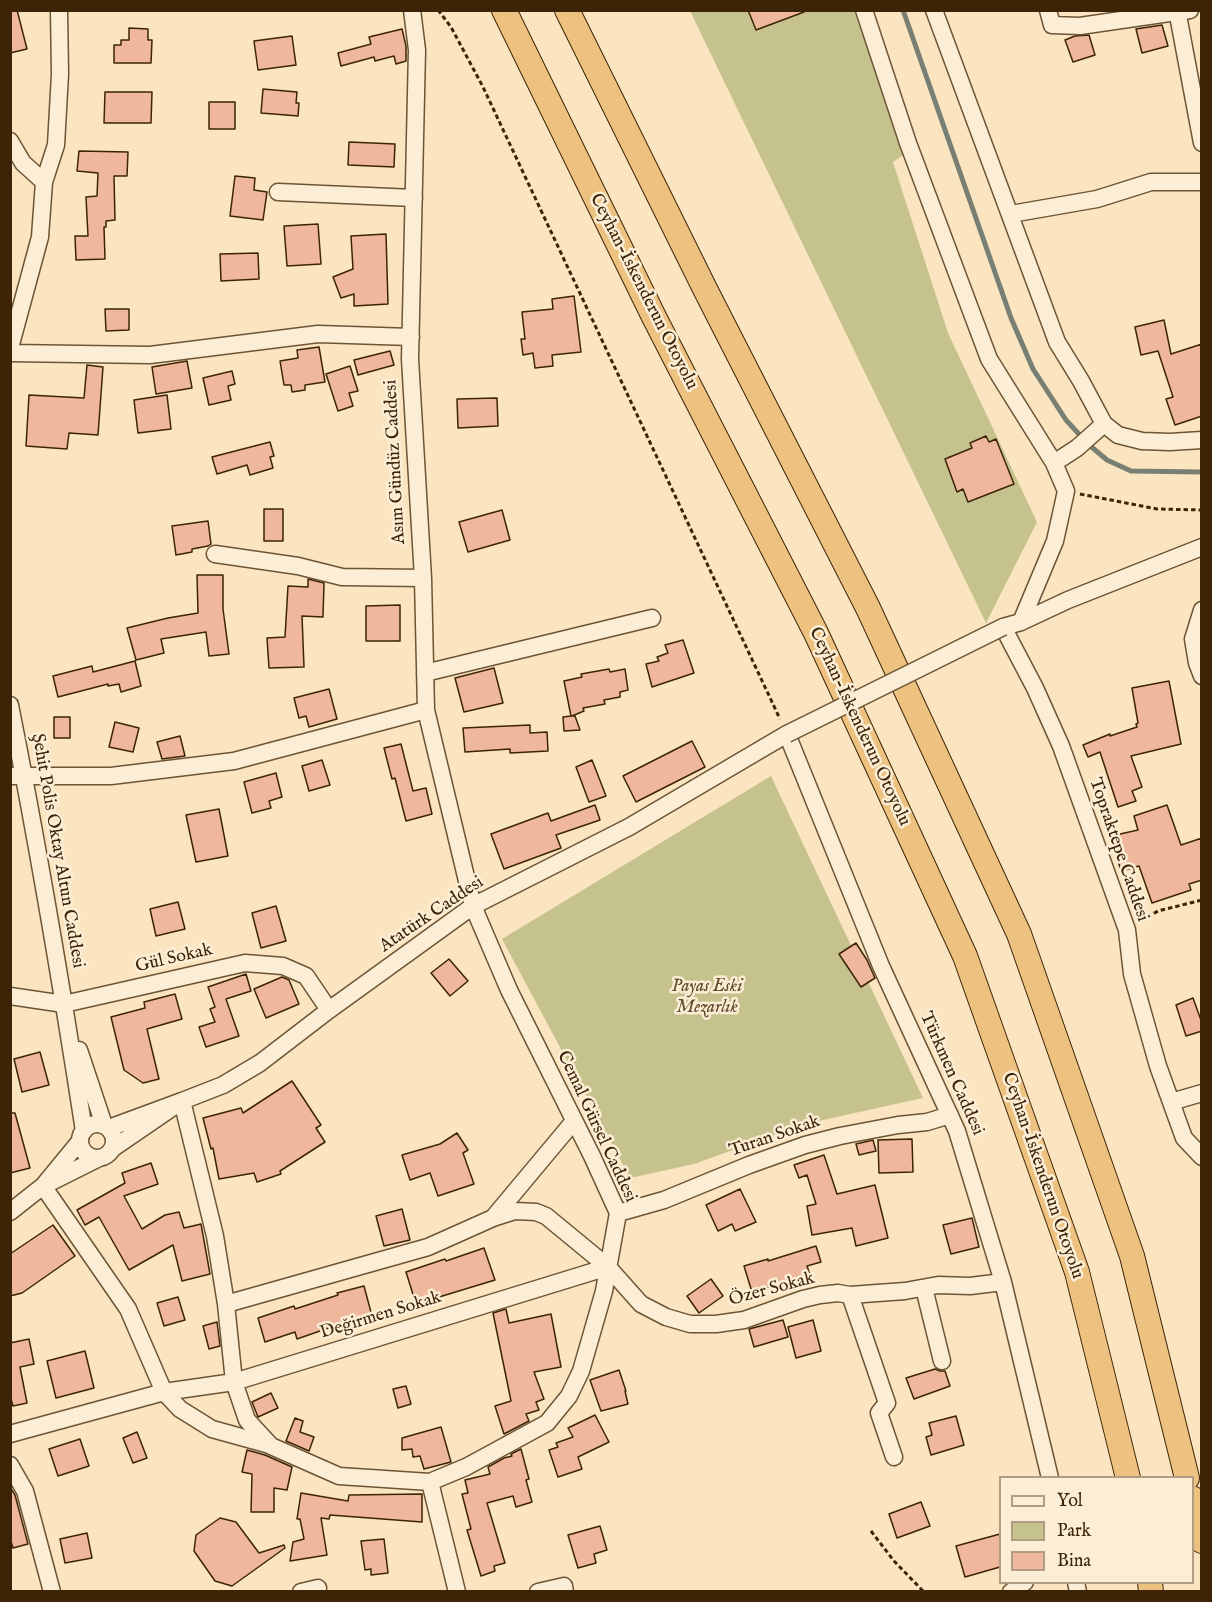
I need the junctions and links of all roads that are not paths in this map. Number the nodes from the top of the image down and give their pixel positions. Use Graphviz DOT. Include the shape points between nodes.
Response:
graph roads {
  1 [pos="59,10"];
  2 [pos="412,10"];
  3 [pos="504,10"];
  4 [pos="567,10"];
  5 [pos="864,10"];
  6 [pos="934,10"];
  7 [pos="1048,10"];
  8 [pos="1181,11"];
  9 [pos="10,141"];
  10 [pos="1202,143"];
  11 [pos="44,182"];
  12 [pos="1202,182"];
  13 [pos="278,192"];
  14 [pos="414,198"];
  15 [pos="1011,214"];
  16 [pos="411,338"];
  17 [pos="10,348"];
  18 [pos="10,353"];
  19 [pos="1099,428"];
  20 [pos="1202,440"];
  21 [pos="1054,463"];
  22 [pos="1202,548"];
  23 [pos="215,554"];
  24 [pos="423,578"];
  25 [pos="1202,610"];
  26 [pos="652,618"];
  27 [pos="1021,622"];
  28 [pos="1003,627"];
  29 [pos="425,673"];
  30 [pos="1202,675"];
  31 [pos="10,705"];
  32 [pos="426,710"];
  33 [pos="788,735"];
  34 [pos="17,776"];
  35 [pos="473,906"];
  36 [pos="10,996"];
  37 [pos="64,1004"];
  38 [pos="329,1010"];
  39 [pos="1202,1093"];
  40 [pos="182,1101"];
  41 [pos="1171,1102"];
  42 [pos="950,1115"];
  43 [pos="574,1121"];
  44 [pos="106,1126"];
  45 [pos="82,1136"];
  46 [pos="105,1153"];
  47 [pos="1202,1157"];
  48 [pos="43,1186"];
  49 [pos="10,1212"];
  50 [pos="618,1213"];
  51 [pos="493,1218"];
  52 [pos="608,1267"];
  53 [pos="1003,1282"];
  54 [pos="924,1288"];
  55 [pos="850,1295"];
  56 [pos="226,1304"];
  57 [pos="942,1360"];
  58 [pos="234,1382"];
  59 [pos="164,1392"];
  60 [pos="10,1434"];
  61 [pos="272,1446"];
  62 [pos="894,1457"];
  63 [pos="10,1465"];
  64 [pos="1050,1476"];
  65 [pos="1128,1476"];
  66 [pos="1187,1476"];
  67 [pos="430,1482"];
  68 [pos="1194,1507"];
  69 [pos="1202,1541"];
  70 [pos="52,1592"];
  71 [pos="457,1592"];
  72 [pos="538,1592"];
  73 [pos="565,1592"];
  1 -- 11 [label="street" via="56,145"];
  2 -- 14 [label="street, Asım Gündüz Caddesi" via="417,50"];
  3 -- 65 [label="highway, Ceyhan-İskenderun Otoyolu" via="653,315 816,633 965,956 1077,1272"];
  4 -- 66 [label="highway" via="868,608 1019,934 1132,1256"];
  5 -- 21 [label="street" via="908,143 989,359"];
  6 -- 15 [label="street"];
  7 -- 8 [label="street" via="1052,25 1080,26"];
  8 -- 10 [label="street"];
  9 -- 11 [label="street" via="23,163"];
  11 -- 17 [label="street" via="40,237"];
  12 -- 15 [label="street" via="1151,182 1097,200"];
  13 -- 14 [label="street"];
  14 -- 16 [label="street, Asım Gündüz Caddesi"];
  15 -- 19 [label="street" via="1057,342 1082,381"];
  16 -- 18 [label="street" via="318,334 150,356"];
  16 -- 24 [label="street, Asım Gündüz Caddesi"];
  19 -- 20 [label="street" via="1142,441"];
  19 -- 21 [label="street"];
  21 -- 27 [label="street" via="1066,491 1055,541"];
  22 -- 27 [label="street, Atatürk Caddesi"];
  23 -- 24 [label="street" via="342,577"];
  24 -- 29 [label="street, Asım Gündüz Caddesi"];
  25 -- 30 [label="street" via="1193,639"];
  26 -- 29 [label="street"];
  27 -- 28 [label="street, Atatürk Caddesi"];
  28 -- 33 [label="street, Atatürk Caddesi, bridge"];
  28 -- 41 [label="street, Topraktepe Caddesi" via="1061,746 1127,930 1132,974"];
  29 -- 32 [label="street, Asım Gündüz Caddesi"];
  31 -- 34 [label="street, Şehit Polis Oktay Altun Caddesi"];
  32 -- 34 [label="street" via="234,761 111,776"];
  32 -- 35 [label="street, Asım Gündüz Caddesi"];
  33 -- 35 [label="street, Atatürk Caddesi" via="629,827"];
  33 -- 42 [label="street, Türkmen Caddesi" via="881,966"];
  34 -- 37 [label="street, Şehit Polis Oktay Altun Caddesi"];
  35 -- 38 [label="street, Atatürk Caddesi"];
  35 -- 43 [label="street, Cemal Gürsel Caddesi" via="509,990"];
  36 -- 37 [label="street, Gül Sokak"];
  37 -- 38 [label="street, Gül Sokak" via="245,963 283,966 306,976"];
  37 -- 44 [label="street, Şehit Polis Oktay Altun Caddesi"];
  37 -- 45 [label="street, Şehit Polis Oktay Altun Caddesi"];
  38 -- 40 [label="street, Atatürk Caddesi" via="260,1063 223,1085"];
  39 -- 41 [label="street"];
  40 -- 44 [label="street"];
  40 -- 46 [label="street, Atatürk Caddesi"];
  40 -- 56 [label="street, Cemal Gürsel Caddesi" via="215,1236"];
  41 -- 47 [label="street, Topraktepe Caddesi" via="1185,1138"];
  42 -- 50 [label="street, Turan Sokak" via="805,1145 664,1200"];
  42 -- 53 [label="street, Türkmen Caddesi"];
  43 -- 50 [label="street, Cemal Gürsel Caddesi"];
  43 -- 51 [label="street"];
  44 -- 45 [label="street" via="93,1124"];
  44 -- 46 [label="street" via="114,1138"];
  45 -- 46 [label="street" via="84,1151 93,1157"];
  45 -- 48 [label="street"];
  46 -- 48 [label="street, Atatürk Caddesi"];
  48 -- 49 [label="street, Atatürk Caddesi"];
  48 -- 59 [label="street" via="128,1309"];
  50 -- 52 [label="street, Cemal Gürsel Caddesi"];
  51 -- 52 [label="street, Özer Sokak" via="515,1211 546,1216"];
  51 -- 56 [label="street, Özer Sokak" via="428,1247"];
  52 -- 55 [label="street, Özer Sokak" via="641,1304 690,1324 744,1320 803,1299 838,1293"];
  52 -- 58 [label="street, Değirmen Sokak"];
  52 -- 67 [label="street, Cemal Gürsel Caddesi" via="581,1371 569,1396 547,1423"];
  53 -- 54 [label="street, Özer Sokak"];
  53 -- 64 [label="street, Türkmen Caddesi"];
  54 -- 55 [label="street, Özer Sokak"];
  54 -- 57 [label="street"];
  55 -- 62 [label="street" via="887,1403 879,1413"];
  56 -- 58 [label="street, Cemal Gürsel Caddesi"];
  58 -- 59 [label="street, Değirmen Sokak"];
  58 -- 61 [label="street, Cemal Gürsel Caddesi" via="247,1420"];
  59 -- 60 [label="street, Değirmen Sokak"];
  59 -- 61 [label="street" via="180,1409 212,1429"];
  61 -- 67 [label="street, Cemal Gürsel Caddesi" via="339,1476"];
  63 -- 70 [label="street" via="25,1491"];
  67 -- 71 [label="street"];
  68 -- 69 [label="highway"];
  72 -- 73 [label="street" via="564,1586"];
}
